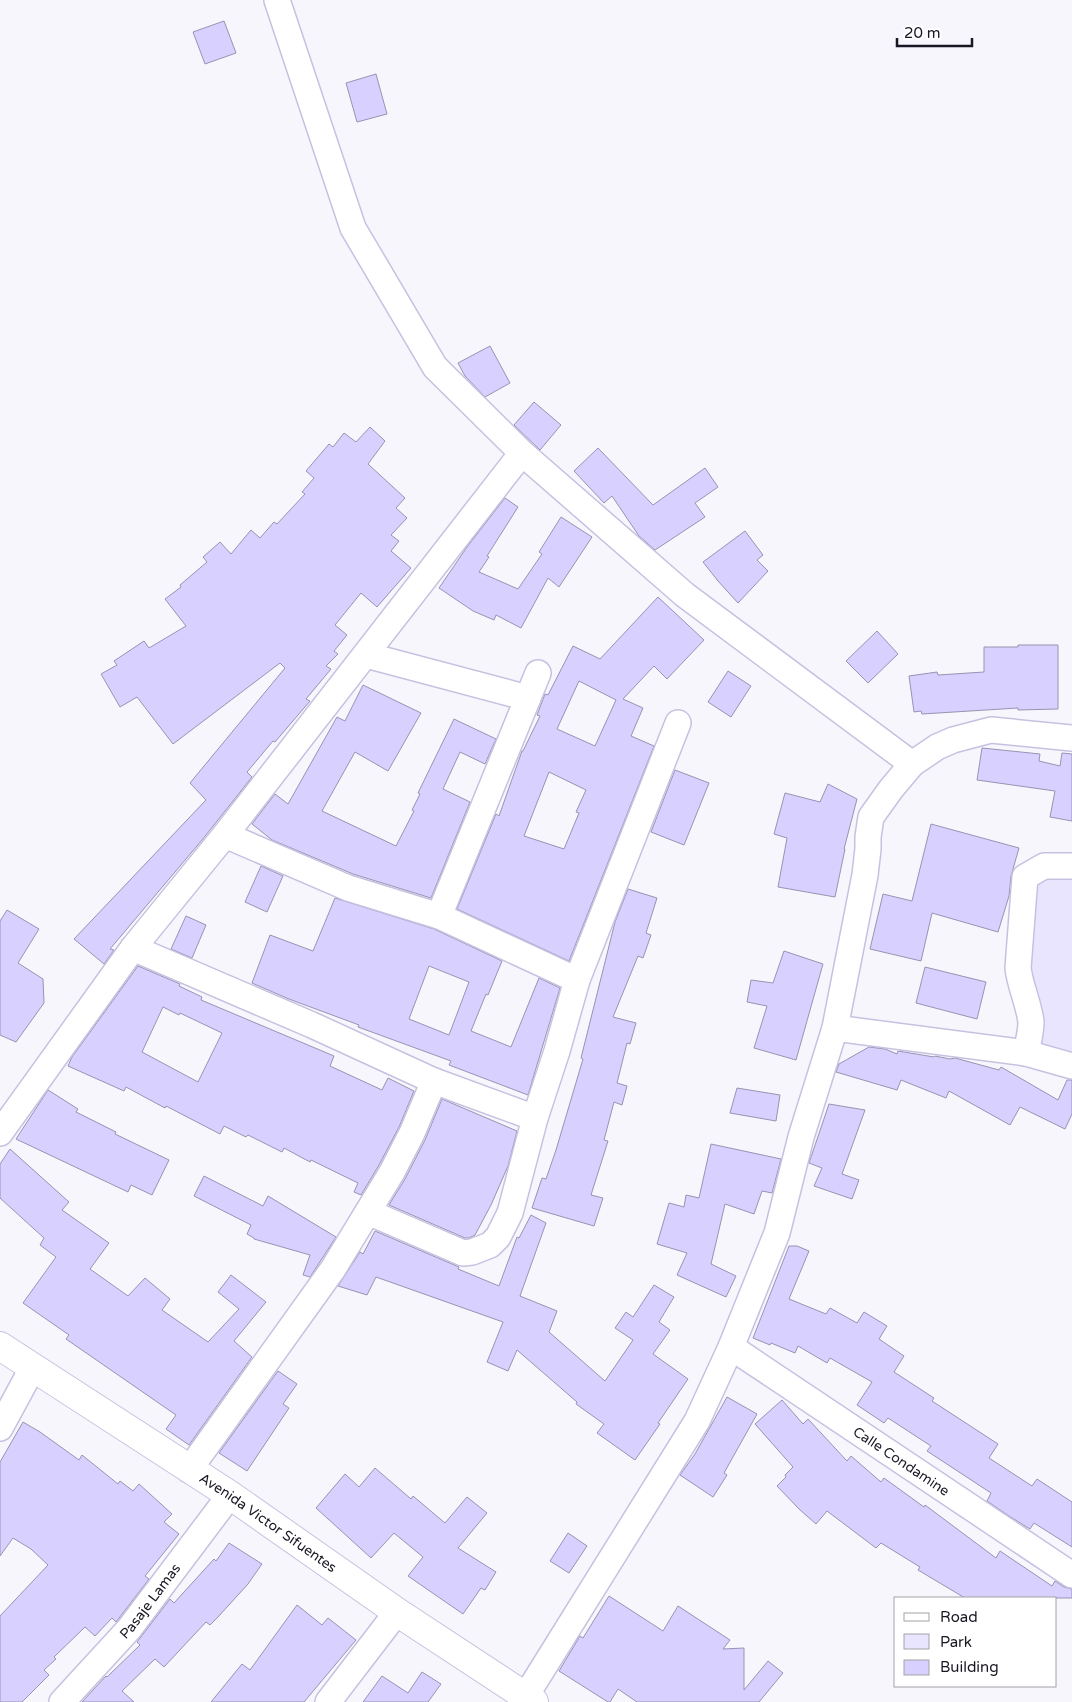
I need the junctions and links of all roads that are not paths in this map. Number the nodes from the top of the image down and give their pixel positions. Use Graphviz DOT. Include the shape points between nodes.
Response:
graph roads {
  1 [pos="277,0"];
  2 [pos="522,453"];
  3 [pos="366,655"];
  4 [pos="538,673"];
  5 [pos="528,698"];
  6 [pos="678,723"];
  7 [pos="1072,738"];
  8 [pos="912,764"];
  9 [pos="225,835"];
  10 [pos="1072,866"];
  11 [pos="439,916"];
  12 [pos="132,948"];
  13 [pos="577,980"];
  14 [pos="835,1028"];
  15 [pos="1026,1053"];
  16 [pos="1072,1066"];
  17 [pos="434,1081"];
  18 [pos="536,1118"];
  19 [pos="0,1133"];
  20 [pos="368,1212"];
  21 [pos="0,1346"];
  22 [pos="731,1347"];
  23 [pos="33,1367"];
  24 [pos="0,1428"];
  25 [pos="189,1470"];
  26 [pos="230,1495"];
  27 [pos="1072,1575"];
  28 [pos="398,1612"];
  29 [pos="527,1700"];
  30 [pos="62,1702"];
  31 [pos="328,1702"];
  1 -- 2 [label="street" via="353,228 435,366"];
  2 -- 3 [label="street"];
  2 -- 8 [label="street" via="685,595"];
  3 -- 5 [label="street"];
  3 -- 9 [label="street"];
  4 -- 5 [label="street"];
  5 -- 11 [label="street"];
  6 -- 13 [label="street"];
  7 -- 8 [label="street" via="992,730 945,743"];
  8 -- 14 [label="street" via="871,817 865,875"];
  9 -- 11 [label="street" via="348,888"];
  9 -- 12 [label="street"];
  10 -- 15 [label="street" via="1044,866 1025,877 1018,968 1030,1021"];
  11 -- 13 [label="street"];
  12 -- 17 [label="street"];
  12 -- 19 [label="street"];
  13 -- 18 [label="street"];
  14 -- 15 [label="street"];
  14 -- 22 [label="street" via="801,1137 777,1233"];
  15 -- 16 [label="street"];
  17 -- 18 [label="street"];
  17 -- 20 [label="street" via="412,1133"];
  18 -- 20 [label="street" via="510,1212 498,1237 490,1245 463,1253"];
  20 -- 25 [label="street" via="333,1269"];
  21 -- 23 [label="highway, Avenida Victor Sifuentes"];
  22 -- 27 [label="street, Calle Condamine"];
  22 -- 29 [label="street" via="697,1421"];
  23 -- 24 [label="street"];
  23 -- 25 [label="highway, Avenida Victor Sifuentes"];
  25 -- 26 [label="highway, Avenida Victor Sifuentes"];
  26 -- 28 [label="highway, Avenida Victor Sifuentes"];
  26 -- 30 [label="street, Pasaje Lamas" via="129,1628"];
  28 -- 29 [label="highway, Avenida Victor Sifuentes"];
  28 -- 31 [label="street"];
}
